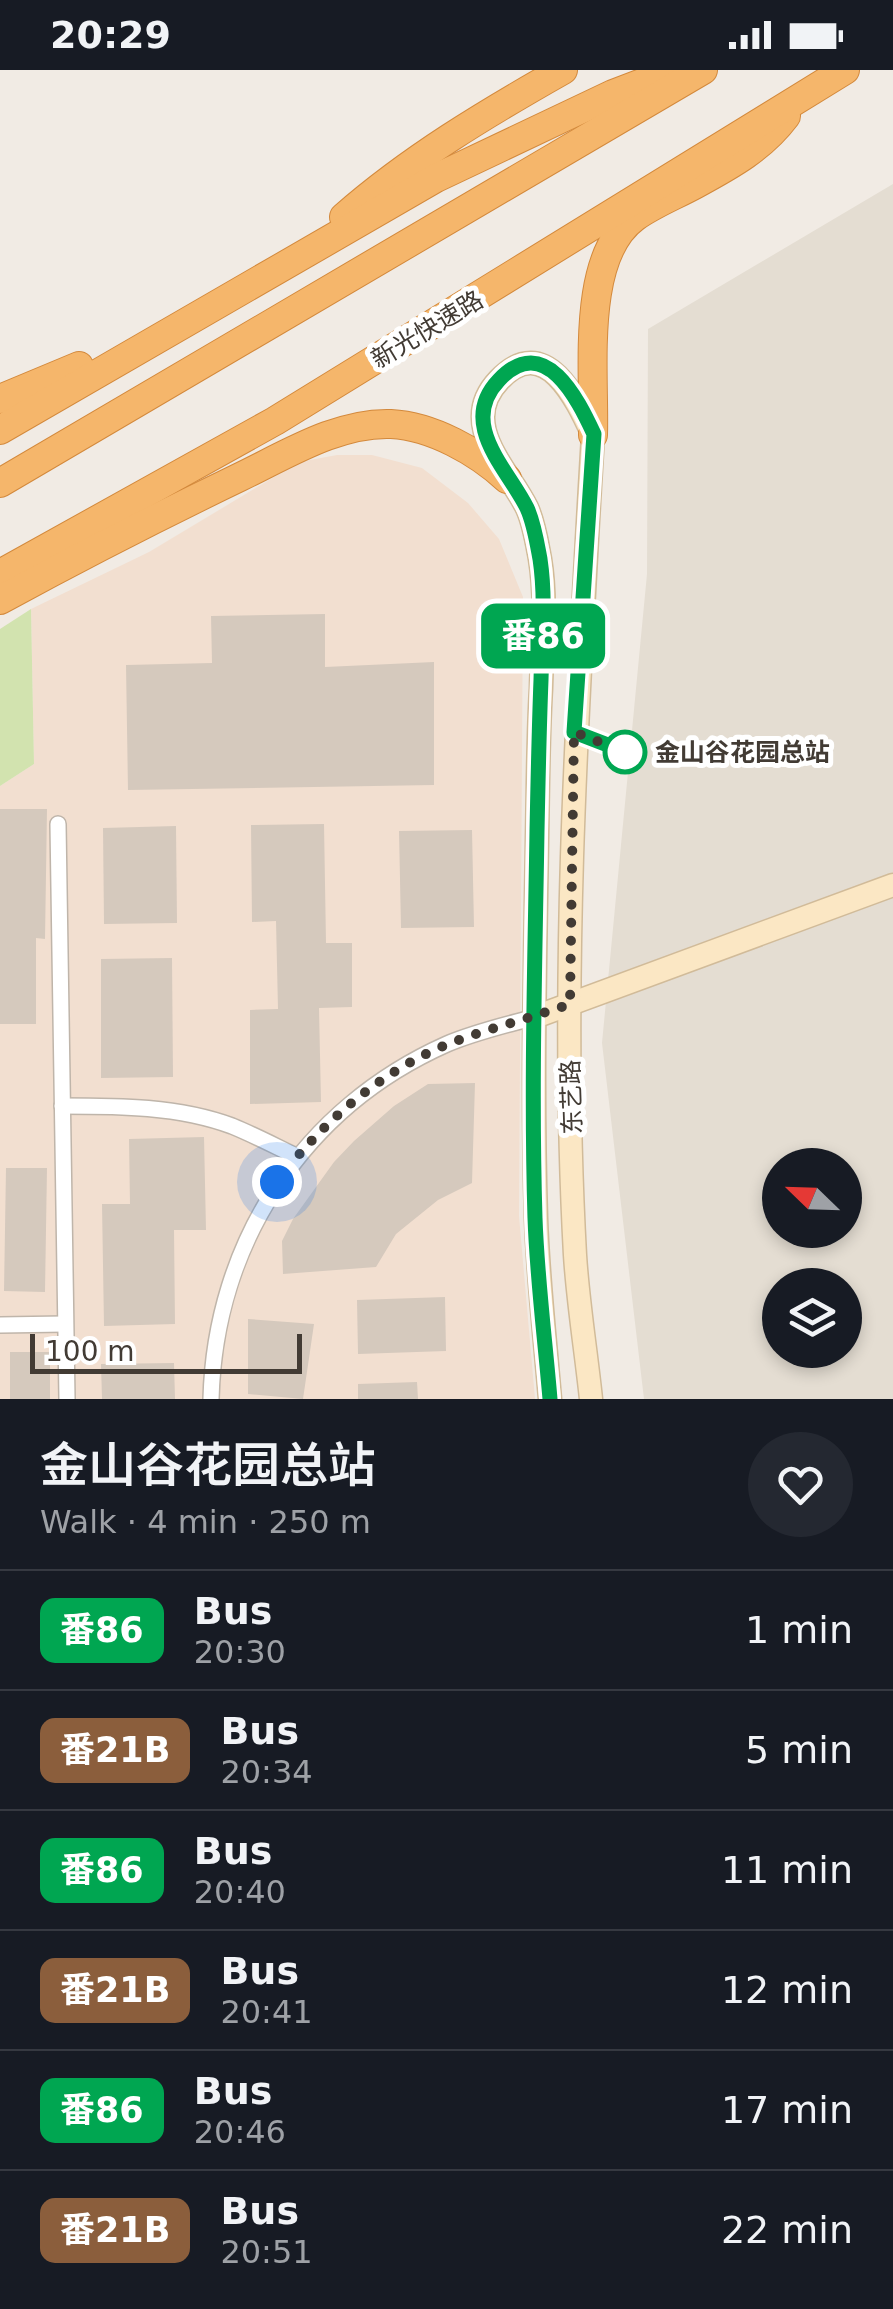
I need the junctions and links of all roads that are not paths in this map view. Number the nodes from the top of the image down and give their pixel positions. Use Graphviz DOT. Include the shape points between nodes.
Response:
graph roads {
  1 [pos="562,70"];
  2 [pos="676,70"];
  3 [pos="703,70"];
  4 [pos="845,70"];
  5 [pos="798,99"];
  6 [pos="296,259"];
  7 [pos="173,327"];
  8 [pos="0,399"];
  9 [pos="0,430"];
  10 [pos="594,434"];
  11 [pos="507,479"];
  12 [pos="0,483"];
  13 [pos="0,574"];
  14 [pos="0,600"];
  15 [pos="574,732"];
  16 [pos="626,752"];
  17 [pos="58,824"];
  18 [pos="893,885"];
  19 [pos="570,1004"];
  20 [pos="535,1016"];
  21 [pos="62,1106"];
  22 [pos="296,1156"];
  23 [pos="66,1324"];
  24 [pos="0,1325"];
  25 [pos="67,1399"];
  26 [pos="211,1399"];
  27 [pos="550,1399"];
  28 [pos="591,1399"];
  1 -- 6 [label="highway" via="373,192"];
  2 -- 6 [label="highway" via="436,178"];
  3 -- 12 [label="highway"];
  4 -- 5 [label="highway, 新光快速路"];
  5 -- 10 [label="highway" via="767,140 634,218 610,243 596,299"];
  5 -- 13 [label="highway, 新光快速路" via="275,421"];
  6 -- 7 [label="highway"];
  7 -- 8 [label="highway"];
  7 -- 9 [label="highway"];
  10 -- 11 [label="street, 东艺路" via="574,393 553,370 525,366 507,372 487,396 484,422"];
  10 -- 15 [label="street, 东艺路"];
  11 -- 14 [label="highway" via="440,436 393,424 354,427 146,522"];
  11 -- 20 [label="street, 东艺路" via="527,508 544,589"];
  15 -- 16 [label="lane"];
  15 -- 19 [label="street, 东艺路"];
  17 -- 21 [label="street"];
  18 -- 19 [label="street"];
  19 -- 20 [label="street"];
  19 -- 28 [label="street, 东艺路" via="576,1258"];
  20 -- 22 [label="street" via="446,1045 380,1082"];
  20 -- 27 [label="street, 东艺路" via="536,1220"];
  21 -- 22 [label="street" via="131,1106 197,1116"];
  21 -- 23 [label="street"];
  22 -- 26 [label="street" via="238,1254 215,1334"];
  23 -- 24 [label="street"];
  23 -- 25 [label="street"];
}
